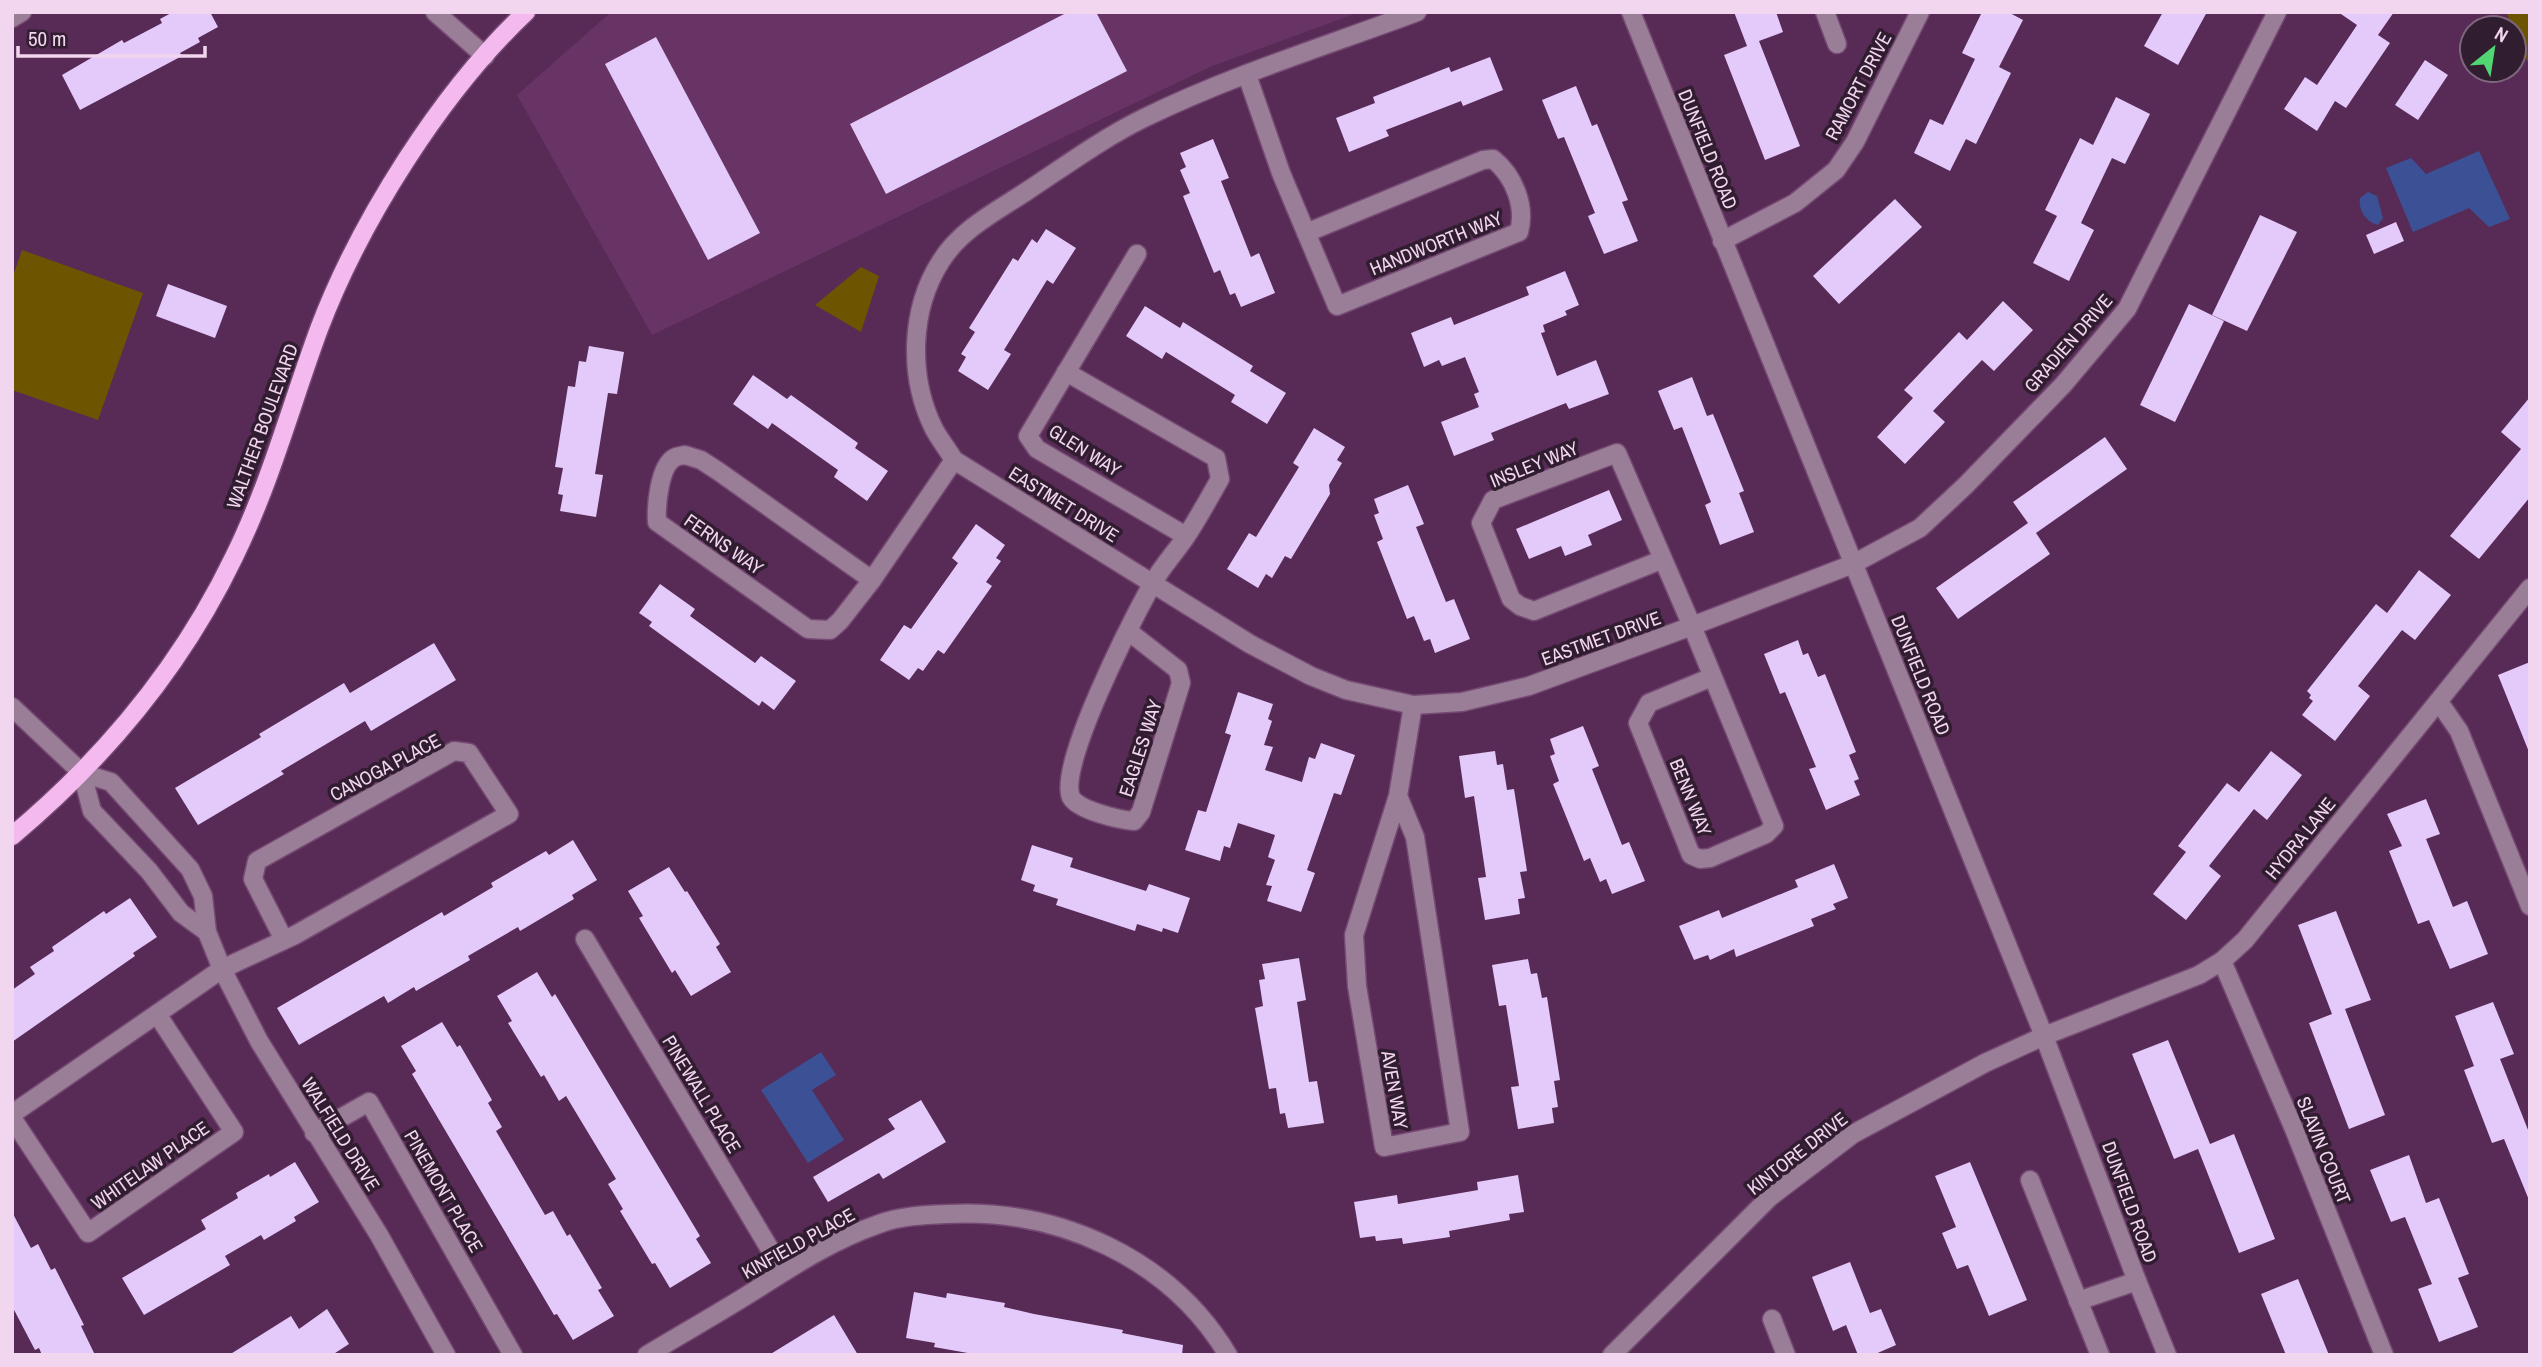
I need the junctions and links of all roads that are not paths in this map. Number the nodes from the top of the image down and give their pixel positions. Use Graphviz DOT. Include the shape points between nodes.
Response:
graph roads {
  1 [pos="22,12"];
  2 [pos="435,12"];
  3 [pos="526,12"];
  4 [pos="1417,12"];
  5 [pos="1631,12"];
  6 [pos="1825,12"];
  7 [pos="1920,12"];
  8 [pos="2277,12"];
  9 [pos="12,18"];
  10 [pos="1837,44"];
  11 [pos="485,56"];
  12 [pos="1247,75"];
  13 [pos="1306,233"];
  14 [pos="1722,241"];
  15 [pos="1136,254"];
  16 [pos="1066,372"];
  17 [pos="954,460"];
  18 [pos="1186,536"];
  19 [pos="1661,560"];
  20 [pos="1853,564"];
  21 [pos="872,580"];
  22 [pos="1152,583"];
  23 [pos="2530,588"];
  24 [pos="1692,626"];
  25 [pos="1128,631"];
  26 [pos="1712,677"];
  27 [pos="2439,702"];
  28 [pos="1413,705"];
  29 [pos="12,707"];
  30 [pos="82,773"];
  31 [pos="1398,796"];
  32 [pos="12,836"];
  33 [pos="2530,906"];
  34 [pos="207,932"];
  35 [pos="584,939"];
  36 [pos="284,940"];
  37 [pos="2222,961"];
  38 [pos="222,969"];
  39 [pos="157,1014"];
  40 [pos="2044,1036"];
  41 [pos="12,1116"];
  42 [pos="314,1133"];
  43 [pos="2030,1180"];
  44 [pos="783,1271"];
  45 [pos="2137,1281"];
  46 [pos="2078,1301"];
  47 [pos="1772,1319"];
  48 [pos="446,1355"];
  49 [pos="513,1355"];
  50 [pos="647,1355"];
  51 [pos="1228,1355"];
  52 [pos="1612,1355"];
  53 [pos="1786,1355"];
  54 [pos="2100,1355"];
  55 [pos="2167,1355"];
  56 [pos="2385,1355"];
  1 -- 9 [label="street"];
  2 -- 11 [label="street"];
  3 -- 11 [label="main road, WALTHER BOULEVARD"];
  4 -- 12 [label="street, EASTMET DRIVE"];
  5 -- 14 [label="street, DUNFIELD ROAD"];
  6 -- 10 [label="street"];
  7 -- 14 [label="street, RAMORT DRIVE" via="1855,142 1836,170 1795,203"];
  8 -- 20 [label="street, GRADIEN DRIVE" via="2143,281 2114,327 2063,385 1920,528"];
  11 -- 30 [label="main road, WALTHER BOULEVARD" via="406,159 345,270 235,556 199,621 138,708"];
  12 -- 13 [label="street, HANDWORTH WAY"];
  12 -- 17 [label="street, EASTMET DRIVE" via="1115,134 977,224 942,258 920,305 916,342 924,403"];
  13 -- 13 [label="street, HANDWORTH WAY" via="1337,306 1519,232 1521,207 1502,166 1493,159 1483,160"];
  14 -- 20 [label="street, DUNFIELD ROAD"];
  15 -- 16 [label="street, GLEN WAY"];
  16 -- 18 [label="street" via="1216,458 1220,478"];
  16 -- 18 [label="street, GLEN WAY" via="1028,436 1037,449"];
  17 -- 21 [label="street, FERNS WAY"];
  17 -- 22 [label="street, EASTMET DRIVE"];
  18 -- 22 [label="street"];
  19 -- 19 [label="street, INSLEY WAY" via="1617,453 1493,500 1481,523 1511,599 1534,611"];
  19 -- 24 [label="street, INSLEY WAY"];
  20 -- 24 [label="street, EASTMET DRIVE"];
  20 -- 40 [label="street, DUNFIELD ROAD"];
  21 -- 21 [label="street, FERNS WAY" via="701,460 685,455 673,458 665,469 657,522 808,629 830,630"];
  22 -- 25 [label="street, EAGLES WAY"];
  22 -- 28 [label="street, EASTMET DRIVE" via="1311,676 1346,690"];
  23 -- 27 [label="street, HYDRA LANE"];
  24 -- 26 [label="street, BENN WAY"];
  24 -- 28 [label="street, EASTMET DRIVE" via="1529,686 1462,702"];
  25 -- 25 [label="street, EAGLES WAY" via="1102,684 1069,779 1071,797 1079,806 1134,821 1141,812 1181,683 1178,670"];
  26 -- 26 [label="street, BENN WAY" via="1648,703 1638,723 1691,855 1700,859 1766,834 1773,826"];
  27 -- 33 [label="street" via="2459,731"];
  27 -- 37 [label="street, HYDRA LANE" via="2245,940"];
  28 -- 31 [label="street, AVEN WAY"];
  29 -- 30 [label="street"];
  30 -- 32 [label="main road, WALTHER BOULEVARD"];
  30 -- 34 [label="street" via="92,811 149,871 181,913"];
  30 -- 34 [label="street, WALFIELD DRIVE" via="111,782 190,869 203,896"];
  31 -- 31 [label="street, AVEN WAY" via="1353,935 1384,1147 1460,1132 1415,837"];
  34 -- 38 [label="street, WALFIELD DRIVE"];
  35 -- 44 [label="street, PINEWALL PLACE"];
  36 -- 36 [label="street, CANOGA PLACE" via="253,879 257,861 454,751 469,753 509,814"];
  36 -- 38 [label="street, CANOGA PLACE"];
  37 -- 40 [label="street, HYDRA LANE" via="2199,975"];
  37 -- 56 [label="street, SLAVIN COURT"];
  38 -- 39 [label="street, WHITELAW PLACE"];
  38 -- 42 [label="street, WALFIELD DRIVE"];
  39 -- 41 [label="street, WHITELAW PLACE"];
  39 -- 41 [label="street, WHITELAW PLACE" via="234,1132 88,1233"];
  40 -- 45 [label="street, DUNFIELD ROAD"];
  40 -- 52 [label="street, KINTORE DRIVE" via="1853,1134 1770,1197"];
  42 -- 48 [label="street, WALFIELD DRIVE" via="379,1235"];
  42 -- 49 [label="street, PINEMONT PLACE" via="369,1102"];
  43 -- 46 [label="street"];
  44 -- 50 [label="street, KINFIELD PLACE"];
  44 -- 51 [label="street, KINFIELD PLACE" via="849,1235 916,1216 996,1215 1040,1221 1084,1236 1145,1266 1194,1309"];
  45 -- 46 [label="street"];
  45 -- 55 [label="street, DUNFIELD ROAD"];
  46 -- 54 [label="street"];
  47 -- 53 [label="street"];
}
